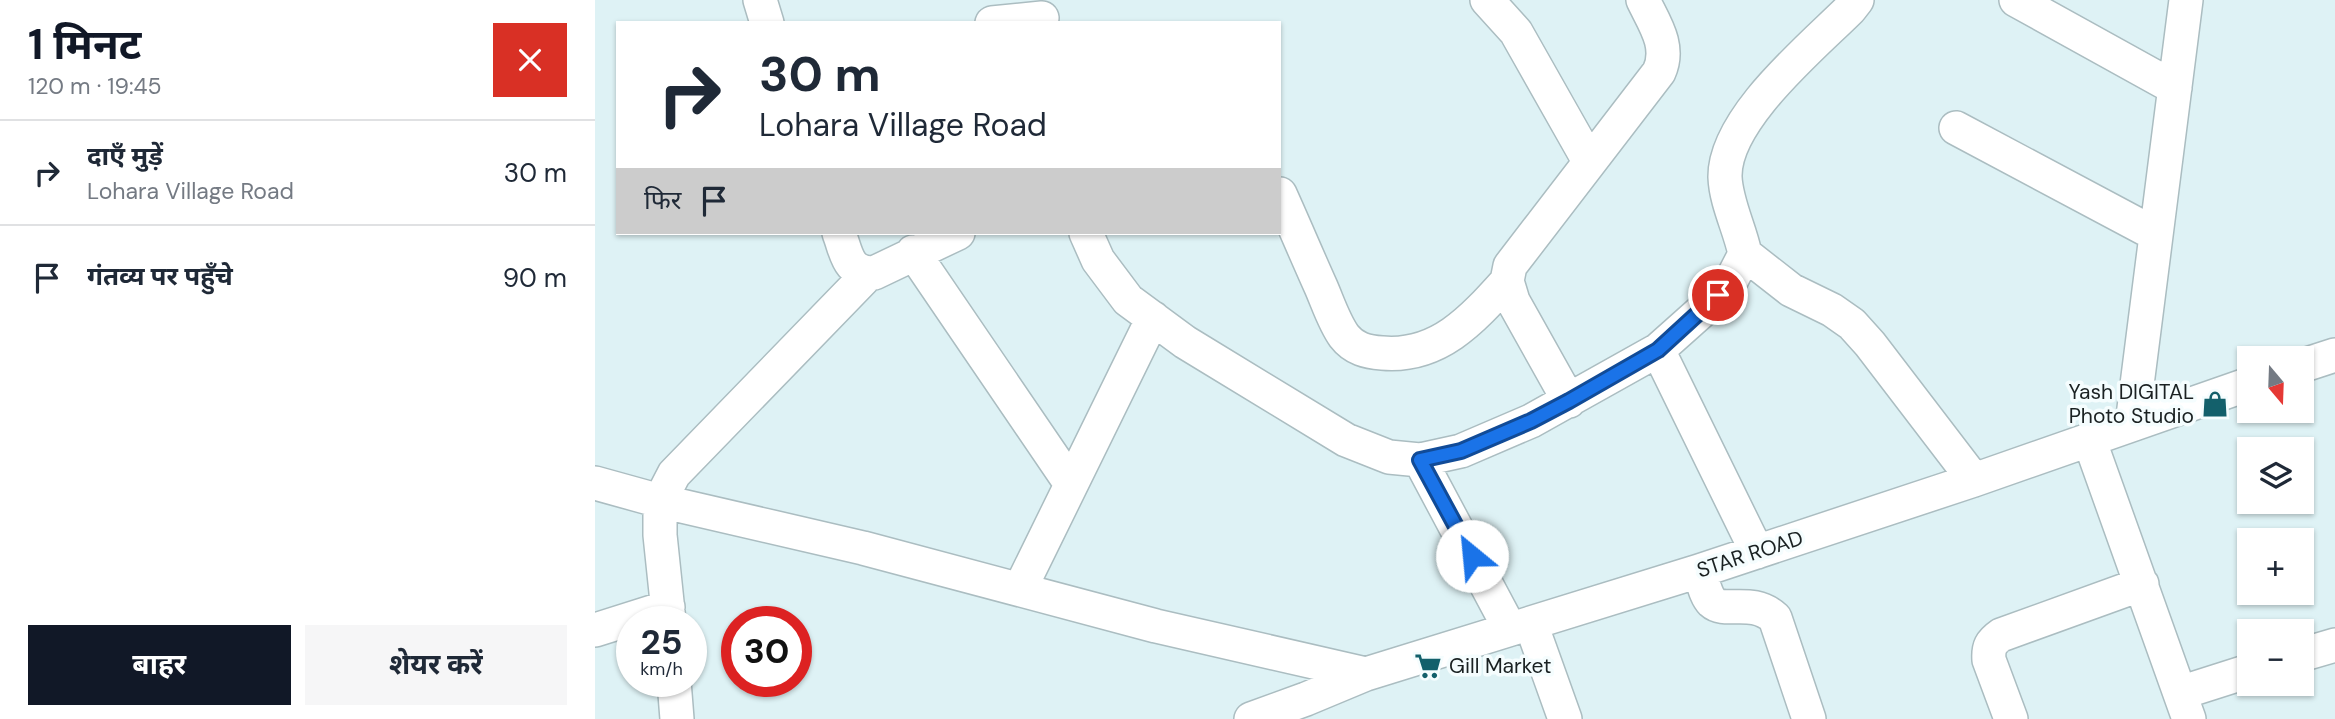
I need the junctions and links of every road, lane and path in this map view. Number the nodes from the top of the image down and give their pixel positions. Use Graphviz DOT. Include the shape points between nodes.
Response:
graph roads {
  1 [pos="760,0"];
  2 [pos="1487,0"];
  3 [pos="1643,0"];
  4 [pos="1857,0"];
  5 [pos="2016,0"];
  6 [pos="2186,0"];
  7 [pos="1043,13"];
  8 [pos="766,21"];
  9 [pos="1002,21"];
  10 [pos="2175,88"];
  11 [pos="1956,128"];
  12 [pos="1589,161"];
  13 [pos="1281,196"];
  14 [pos="2155,234"];
  15 [pos="840,235"];
  16 [pos="953,235"];
  17 [pos="1087,235"];
  18 [pos="913,252"];
  19 [pos="1745,254"];
  20 [pos="869,273"];
  21 [pos="1507,281"];
  22 [pos="1153,318"];
  23 [pos="1658,350"];
  24 [pos="2335,355"];
  25 [pos="2314,362"];
  26 [pos="2237,388"];
  27 [pos="1569,401"];
  28 [pos="2132,424"];
  29 [pos="2089,439"];
  30 [pos="1420,460"];
  31 [pos="1974,480"];
  32 [pos="595,483"];
  33 [pos="1072,484"];
  34 [pos="660,501"];
  35 [pos="1758,552"];
  36 [pos="1699,571"];
  37 [pos="2142,584"];
  38 [pos="1020,589"];
  39 [pos="668,606"];
  40 [pos="616,625"];
  41 [pos="1521,627"];
  42 [pos="595,630"];
  43 [pos="2335,645"];
  44 [pos="2314,651"];
  45 [pos="1366,674"];
  46 [pos="2237,678"];
  47 [pos="675,697"];
  48 [pos="2185,706"];
  49 [pos="677,719"];
  50 [pos="1251,719"];
  51 [pos="1565,719"];
  52 [pos="1809,719"];
  53 [pos="2011,719"];
  1 -- 8 [label="street"];
  2 -- 12 [label="street" via="1516,32"];
  3 -- 12 [label="street" via="1664,47 1665,61"];
  4 -- 19 [label="street" via="1762,97 1731,149 1725,176"];
  5 -- 10 [label="street"];
  6 -- 10 [label="street"];
  7 -- 9 [label="street"];
  10 -- 14 [label="street"];
  11 -- 14 [label="street"];
  12 -- 21 [label="street" via="1510,266"];
  13 -- 21 [label="street" via="1345,338 1363,351 1393,354 1421,350 1446,338 1472,319"];
  14 -- 28 [label="street"];
  15 -- 20 [label="street" via="852,266"];
  16 -- 18 [label="street"];
  17 -- 22 [label="street" via="1098,260 1128,300"];
  18 -- 20 [label="street"];
  18 -- 33 [label="street"];
  19 -- 23 [label="street" via="1731,281"];
  19 -- 31 [label="street" via="1791,290 1852,324"];
  20 -- 34 [label="street" via="674,474"];
  21 -- 27 [label="street" via="1513,301"];
  22 -- 30 [label="street" via="1346,440 1389,457"];
  22 -- 33 [label="street"];
  23 -- 27 [label="street"];
  23 -- 35 [label="street"];
  24 -- 25 [label="street"];
  26 -- 28 [label="street, STAR ROAD"];
  27 -- 30 [label="street" via="1461,451"];
  28 -- 29 [label="street, STAR ROAD"];
  29 -- 31 [label="street, STAR ROAD"];
  29 -- 37 [label="street"];
  30 -- 41 [label="street"];
  31 -- 35 [label="street, STAR ROAD"];
  32 -- 34 [label="street"];
  33 -- 38 [label="street"];
  34 -- 38 [label="street"];
  34 -- 39 [label="street"];
  35 -- 36 [label="street, STAR ROAD"];
  36 -- 41 [label="street, STAR ROAD"];
  36 -- 52 [label="street" via="1713,603 1766,609 1775,618"];
  37 -- 48 [label="street"];
  37 -- 53 [label="street" via="1991,642 1989,660"];
  38 -- 45 [label="street"];
  40 -- 42 [label="street"];
  41 -- 45 [label="street, STAR ROAD"];
  41 -- 51 [label="street"];
  43 -- 44 [label="street"];
  45 -- 50 [label="street, STAR ROAD"];
  46 -- 48 [label="street"];
  47 -- 49 [label="street"];
}
